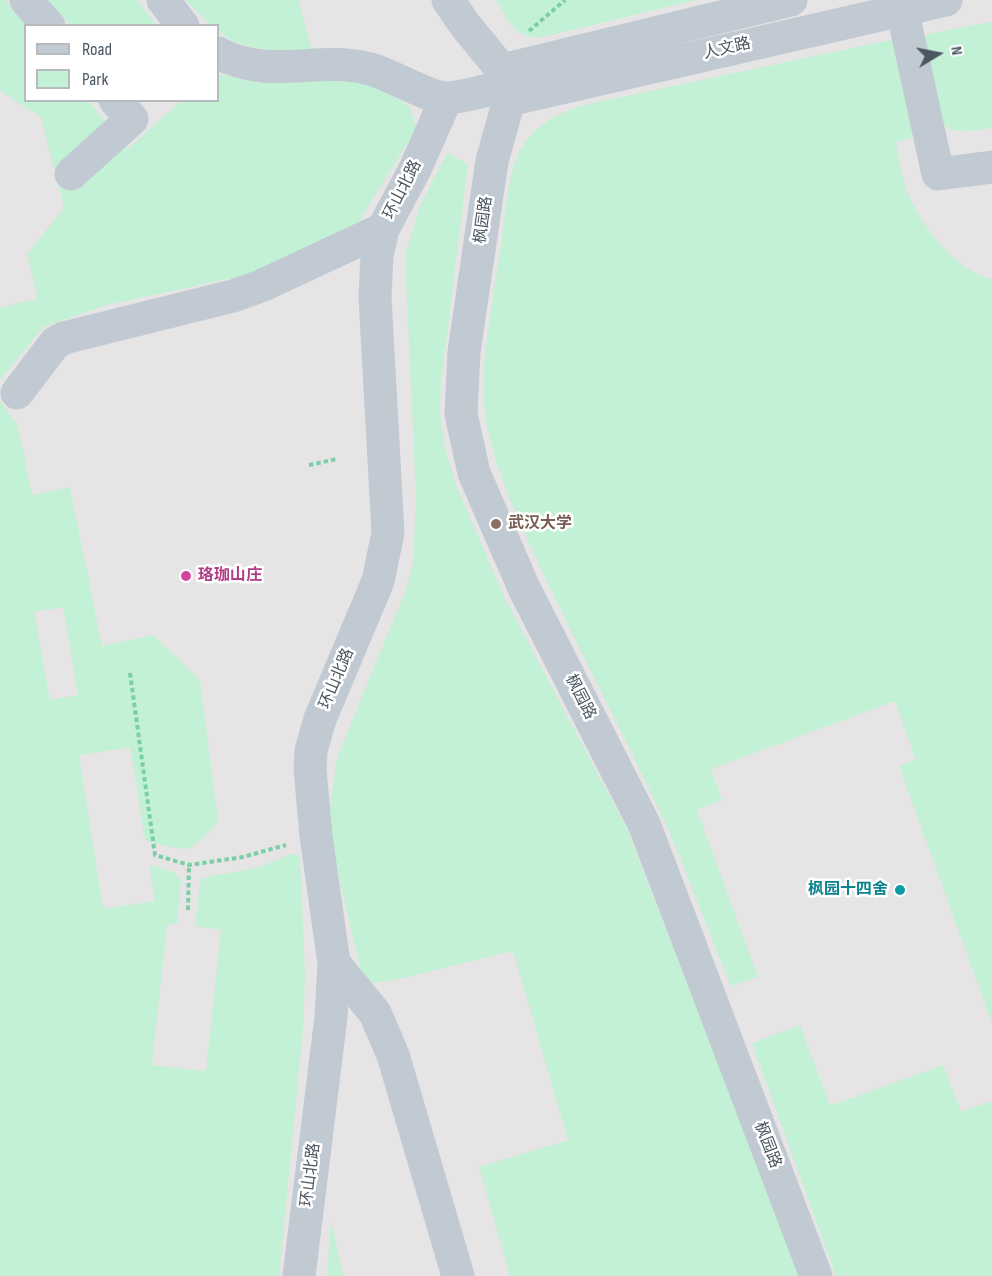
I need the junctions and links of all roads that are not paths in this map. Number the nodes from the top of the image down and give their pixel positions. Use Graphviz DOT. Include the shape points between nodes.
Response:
graph roads {
  1 [pos="26,0"];
  2 [pos="163,0"];
  3 [pos="448,0"];
  4 [pos="791,0"];
  5 [pos="946,0"];
  6 [pos="731,7"];
  7 [pos="902,9"];
  8 [pos="47,24"];
  9 [pos="181,24"];
  10 [pos="742,45"];
  11 [pos="219,54"];
  12 [pos="506,86"];
  13 [pos="446,99"];
  14 [pos="117,102"];
  15 [pos="992,167"];
  16 [pos="71,174"];
  17 [pos="383,229"];
  18 [pos="17,393"];
  19 [pos="334,963"];
  20 [pos="299,1276"];
  21 [pos="458,1276"];
  22 [pos="816,1276"];
  1 -- 8 [label="street"];
  2 -- 9 [label="street"];
  3 -- 12 [label="street"];
  4 -- 6 [label="street"];
  5 -- 7 [label="street, 人文路"];
  6 -- 10 [label="street"];
  6 -- 12 [label="street"];
  7 -- 10 [label="street, 人文路"];
  7 -- 15 [label="street" via="938,174"];
  10 -- 12 [label="street, 人文路"];
  11 -- 13 [label="street" via="234,62 258,67 349,65 371,69"];
  12 -- 13 [label="street"];
  12 -- 22 [label="street, 枫园路" via="464,352 461,414 471,463 524,588 644,824"];
  13 -- 17 [label="street, 环山北路"];
  14 -- 16 [label="street" via="132,119"];
  17 -- 18 [label="street" via="233,296 64,338 55,343"];
  17 -- 19 [label="street, 环山北路" via="375,280 388,533 378,581 320,719 311,751 316,836"];
  19 -- 20 [label="street, 环山北路" via="331,1017"];
  19 -- 21 [label="street" via="375,1013 393,1055"];
}
